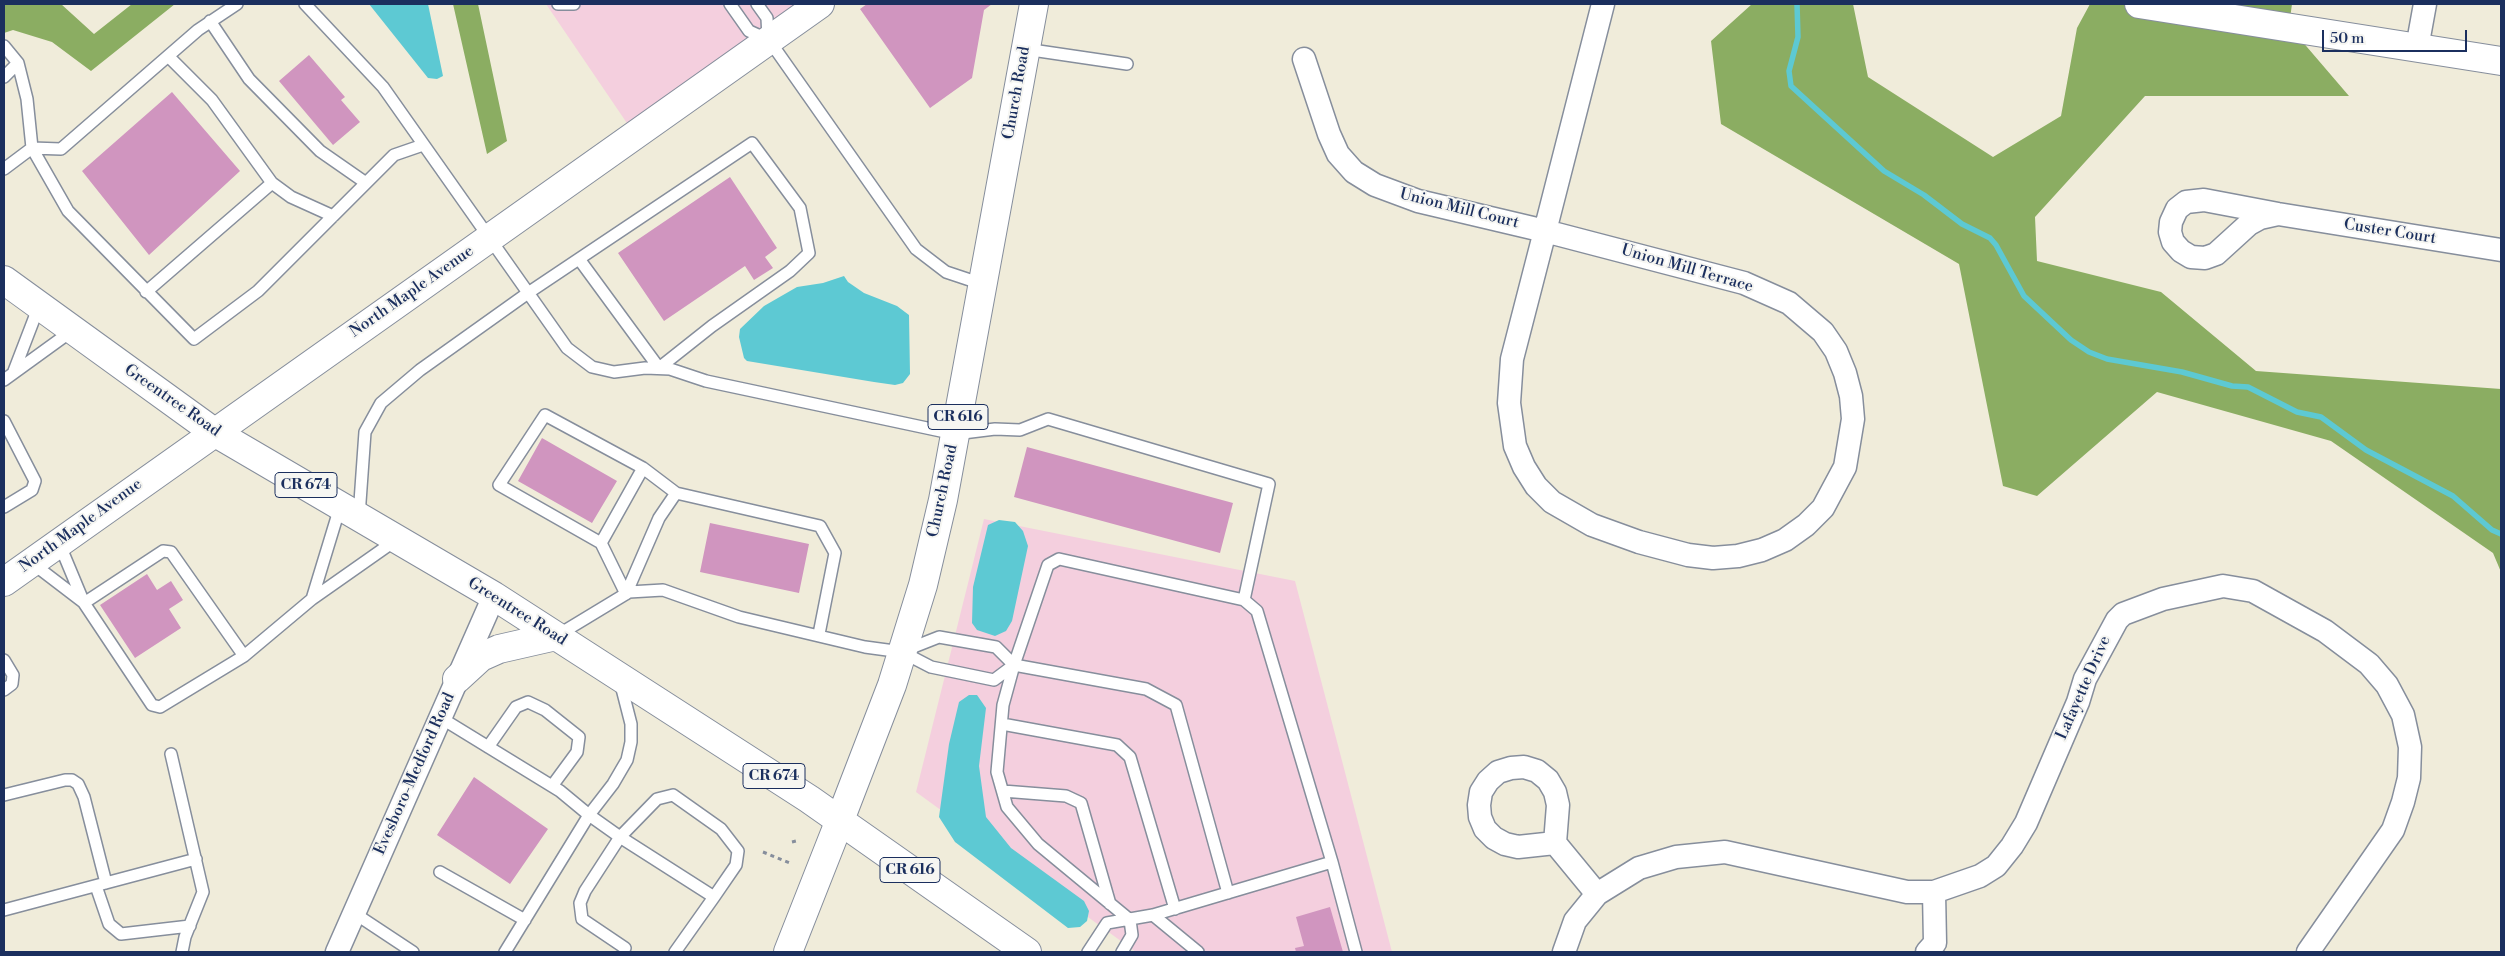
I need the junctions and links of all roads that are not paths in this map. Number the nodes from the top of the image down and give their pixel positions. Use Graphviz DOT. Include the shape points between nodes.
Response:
graph roads {
  1 [pos="237,4"];
  2 [pos="305,4"];
  3 [pos="558,4"];
  4 [pos="574,4"];
  5 [pos="730,4"];
  6 [pos="757,4"];
  7 [pos="820,4"];
  8 [pos="1034,4"];
  9 [pos="1603,4"];
  10 [pos="2139,4"];
  11 [pos="2425,4"];
  12 [pos="210,22"];
  13 [pos="769,40"];
  14 [pos="4,46"];
  15 [pos="2417,48"];
  16 [pos="1026,49"];
  17 [pos="168,56"];
  18 [pos="1304,58"];
  19 [pos="2501,61"];
  20 [pos="18,63"];
  21 [pos="1127,64"];
  22 [pos="4,77"];
  23 [pos="423,145"];
  24 [pos="32,148"];
  25 [pos="4,169"];
  26 [pos="272,183"];
  27 [pos="366,183"];
  28 [pos="2278,214"];
  29 [pos="333,216"];
  30 [pos="1545,231"];
  31 [pos="489,238"];
  32 [pos="2501,250"];
  33 [pos="579,259"];
  34 [pos="4,280"];
  35 [pos="982,284"];
  36 [pos="146,292"];
  37 [pos="528,293"];
  38 [pos="39,306"];
  39 [pos="73,330"];
  40 [pos="659,368"];
  41 [pos="14,371"];
  42 [pos="4,380"];
  43 [pos="4,421"];
  44 [pos="214,432"];
  45 [pos="955,434"];
  46 [pos="643,468"];
  47 [pos="676,493"];
  48 [pos="4,507"];
  49 [pos="349,510"];
  50 [pos="397,539"];
  51 [pos="59,541"];
  52 [pos="601,543"];
  53 [pos="30,562"];
  54 [pos="5,578"];
  55 [pos="626,594"];
  56 [pos="494,596"];
  57 [pos="312,599"];
  58 [pos="1244,600"];
  59 [pos="84,603"];
  60 [pos="819,634"];
  61 [pos="556,636"];
  62 [pos="902,652"];
  63 [pos="244,656"];
  64 [pos="4,660"];
  65 [pos="1014,665"];
  66 [pos="619,677"];
  67 [pos="457,679"];
  68 [pos="4,690"];
  69 [pos="441,718"];
  70 [pos="1002,724"];
  71 [pos="488,747"];
  72 [pos="171,754"];
  73 [pos="552,786"];
  74 [pos="1003,791"];
  75 [pos="4,795"];
  76 [pos="589,815"];
  77 [pos="840,820"];
  78 [pos="620,837"];
  79 [pos="1555,843"];
  80 [pos="196,859"];
  81 [pos="1332,862"];
  82 [pos="440,872"];
  83 [pos="101,884"];
  84 [pos="1934,892"];
  85 [pos="1228,893"];
  86 [pos="1597,894"];
  87 [pos="714,897"];
  88 [pos="1110,904"];
  89 [pos="1175,909"];
  90 [pos="4,910"];
  91 [pos="354,913"];
  92 [pos="1153,915"];
  93 [pos="525,920"];
  94 [pos="1130,920"];
  95 [pos="190,926"];
  96 [pos="625,948"];
  97 [pos="1935,949"];
  98 [pos="508,951"];
  99 [pos="182,952"];
  100 [pos="337,952"];
  101 [pos="413,952"];
  102 [pos="675,952"];
  103 [pos="788,952"];
  104 [pos="1026,952"];
  105 [pos="1088,952"];
  106 [pos="1122,952"];
  107 [pos="1198,952"];
  108 [pos="1356,952"];
  109 [pos="1564,952"];
  110 [pos="2308,952"];
  1 -- 12 [label="lane"];
  2 -- 23 [label="lane" via="383,87"];
  3 -- 4 [label="lane"];
  5 -- 13 [label="lane" via="749,31"];
  6 -- 13 [label="lane" via="767,18"];
  7 -- 13 [label="main road, North Maple Avenue"];
  8 -- 16 [label="main road, Church Road / CR 616"];
  9 -- 30 [label="street, Union Mill Terrace"];
  10 -- 15 [label="main road"];
  11 -- 15 [label="street"];
  12 -- 17 [label="lane"];
  12 -- 27 [label="lane" via="249,79 320,151"];
  13 -- 31 [label="main road, North Maple Avenue"];
  13 -- 35 [label="lane" via="910,242 930,262 946,272"];
  14 -- 20 [label="lane"];
  15 -- 19 [label="main road"];
  16 -- 21 [label="lane"];
  16 -- 35 [label="main road, Church Road / CR 616"];
  17 -- 24 [label="lane" via="62,149"];
  17 -- 26 [label="lane" via="212,100"];
  18 -- 30 [label="street, Union Mill Court" via="1329,134 1338,154 1354,172 1374,184 1418,201"];
  20 -- 22 [label="lane"];
  20 -- 24 [label="lane" via="27,99"];
  23 -- 27 [label="lane" via="394,155"];
  23 -- 31 [label="lane"];
  24 -- 25 [label="lane"];
  24 -- 36 [label="lane" via="68,211"];
  26 -- 29 [label="lane" via="291,197"];
  26 -- 36 [label="lane"];
  27 -- 29 [label="lane"];
  28 -- 32 [label="street, Custer Court"];
  29 -- 36 [label="lane" via="258,291 194,339"];
  30 -- 30 [label="street, Union Mill Terrace" via="1744,283 1788,303 1823,332 1845,373 1854,419 1845,467 1823,508 1806,525 1785,540 1762,550 1714,558 1688,555 1592,525 1552,502 1536,486 1515,446 1508,403 1512,359"];
  31 -- 37 [label="lane"];
  31 -- 44 [label="main road, North Maple Avenue"];
  33 -- 37 [label="lane"];
  33 -- 40 [label="lane"];
  33 -- 40 [label="lane" via="752,143 800,208 809,253 790,271"];
  34 -- 38 [label="main road, Greentree Road"];
  35 -- 45 [label="main road, Church Road / CR 616"];
  37 -- 40 [label="lane" via="567,348 592,367 614,372"];
  37 -- 49 [label="lane" via="420,370 381,403 365,432"];
  38 -- 39 [label="main road, Greentree Road"];
  38 -- 41 [label="lane"];
  39 -- 41 [label="lane"];
  39 -- 44 [label="main road, Greentree Road"];
  40 -- 45 [label="lane"];
  41 -- 42 [label="lane"];
  43 -- 48 [label="lane" via="35,481 32,490"];
  44 -- 49 [label="main road, Greentree Road / CR 674"];
  44 -- 51 [label="main road, North Maple Avenue"];
  45 -- 58 [label="lane" via="995,429 1020,430 1048,419 1268,484"];
  45 -- 62 [label="main road, Church Road / CR 616" via="923,585"];
  46 -- 47 [label="lane"];
  46 -- 52 [label="lane"];
  46 -- 52 [label="lane" via="546,415 499,485"];
  47 -- 55 [label="lane" via="659,518"];
  47 -- 60 [label="lane" via="820,526 835,552"];
  49 -- 50 [label="main road, Greentree Road / CR 674"];
  49 -- 57 [label="lane"];
  50 -- 56 [label="main road, Greentree Road / CR 674"];
  50 -- 57 [label="lane"];
  51 -- 53 [label="main road, North Maple Avenue"];
  51 -- 59 [label="lane"];
  52 -- 55 [label="lane"];
  53 -- 54 [label="main road, North Maple Avenue"];
  53 -- 59 [label="lane"];
  55 -- 60 [label="lane" via="663,590 739,617"];
  55 -- 61 [label="lane"];
  56 -- 61 [label="main road, Greentree Road / CR 674"];
  56 -- 67 [label="street, Evesboro-Medford Road"];
  57 -- 63 [label="lane"];
  58 -- 65 [label="lane" via="1060,559 1048,565"];
  58 -- 81 [label="lane" via="1257,611"];
  59 -- 63 [label="lane" via="152,705 160,707"];
  59 -- 63 [label="lane" via="163,551 171,552"];
  60 -- 62 [label="lane" via="864,647"];
  61 -- 66 [label="main road, Greentree Road / CR 674"];
  61 -- 67 [label="main road" via="499,649 480,657"];
  62 -- 65 [label="lane" via="931,667 994,680"];
  62 -- 65 [label="lane" via="939,637 996,647"];
  62 -- 77 [label="main road, Church Road / CR 616"];
  64 -- 68 [label="lane" via="14,675 12,684"];
  65 -- 70 [label="lane" via="1003,705"];
  65 -- 85 [label="lane" via="1146,689 1176,705"];
  66 -- 76 [label="lane" via="631,742 627,760"];
  66 -- 77 [label="main road, Greentree Road / CR 674"];
  67 -- 69 [label="street, Evesboro-Medford Road"];
  69 -- 71 [label="lane"];
  69 -- 91 [label="street, Evesboro-Medford Road"];
  70 -- 74 [label="lane" via="996,772"];
  70 -- 89 [label="lane" via="1118,745 1130,757"];
  71 -- 73 [label="lane"];
  71 -- 73 [label="lane" via="516,707 528,702 545,710 579,737 577,752"];
  72 -- 80 [label="lane"];
  73 -- 76 [label="lane"];
  74 -- 88 [label="lane" via="1007,807 1038,844"];
  74 -- 88 [label="lane" via="1066,796 1081,803"];
  75 -- 83 [label="lane" via="65,780 78,784 84,797"];
  76 -- 78 [label="lane"];
  76 -- 93 [label="lane"];
  77 -- 103 [label="main road"];
  77 -- 104 [label="main road, Greentree Road / CR 616"];
  78 -- 87 [label="lane"];
  78 -- 87 [label="lane" via="657,799 673,796 721,829 738,851 736,865"];
  78 -- 96 [label="lane" via="580,904 582,918"];
  79 -- 86 [label="street"];
  80 -- 83 [label="lane"];
  80 -- 95 [label="lane" via="203,892"];
  81 -- 85 [label="lane"];
  81 -- 108 [label="lane"];
  82 -- 93 [label="lane"];
  83 -- 90 [label="lane"];
  83 -- 95 [label="lane" via="109,924 121,934"];
  84 -- 86 [label="street, Lafayette Drive" via="1908,892 1714,852 1676,856 1645,866"];
  84 -- 97 [label="street"];
  84 -- 110 [label="street, Lafayette Drive" via="1980,876 1996,866 2012,846 2030,815 2085,679 2117,620 2134,609 2187,592 2234,586 2253,591 2305,618 2370,664 2387,685 2403,715 2410,747 2409,778 2392,830"];
  85 -- 89 [label="lane"];
  86 -- 109 [label="street, Lafayette Drive" via="1575,921"];
  87 -- 102 [label="lane"];
  88 -- 94 [label="lane"];
  89 -- 92 [label="lane"];
  91 -- 100 [label="street, Evesboro-Medford Road"];
  91 -- 101 [label="lane"];
  92 -- 94 [label="lane"];
  92 -- 107 [label="lane"];
  93 -- 98 [label="lane"];
  94 -- 105 [label="lane" via="1107,923"];
  94 -- 106 [label="lane" via="1132,935"];
  95 -- 99 [label="lane"];
}
